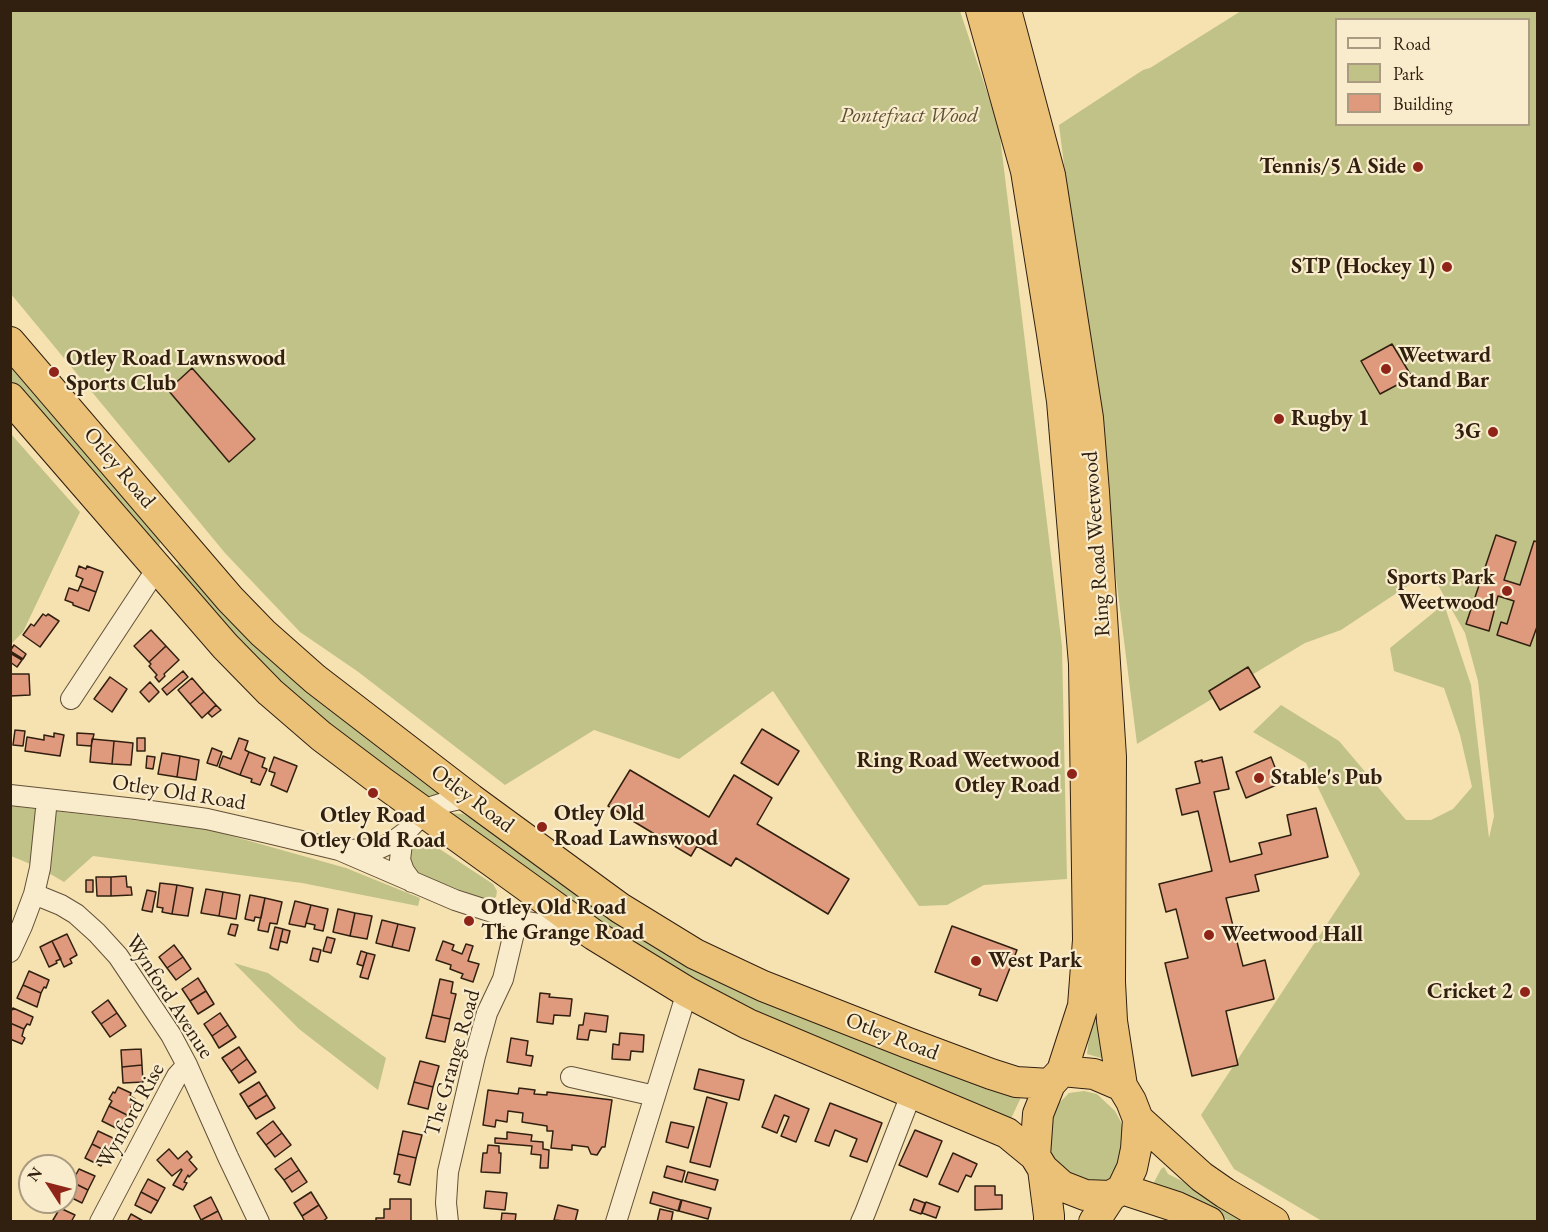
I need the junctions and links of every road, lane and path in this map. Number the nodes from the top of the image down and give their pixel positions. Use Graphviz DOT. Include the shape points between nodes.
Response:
graph roads {
  1 [pos="981,10"];
  2 [pos="1006,10"];
  3 [pos="10,342"];
  4 [pos="10,398"];
  5 [pos="184,545"];
  6 [pos="158,567"];
  7 [pos="71,699"];
  8 [pos="10,795"];
  9 [pos="47,799"];
  10 [pos="471,799"];
  11 [pos="416,822"];
  12 [pos="339,850"];
  13 [pos="412,882"];
  14 [pos="34,894"];
  15 [pos="517,920"];
  16 [pos="594,935"];
  17 [pos="10,952"];
  18 [pos="687,992"];
  19 [pos="187,1065"];
  20 [pos="571,1077"];
  21 [pos="1056,1078"];
  22 [pos="1122,1086"];
  23 [pos="912,1092"];
  24 [pos="655,1096"];
  25 [pos="1138,1119"];
  26 [pos="1039,1162"];
  27 [pos="1117,1193"];
  28 [pos="100,1221"];
  29 [pos="259,1221"];
  30 [pos="448,1221"];
  31 [pos="616,1221"];
  32 [pos="861,1221"];
  33 [pos="1048,1221"];
  34 [pos="1094,1221"];
  35 [pos="1209,1221"];
  36 [pos="1274,1221"];
  1 -- 21 [label="highway, Ring Road Weetwood" via="1026,171 1050,322 1062,401 1084,664 1088,940 1083,1006"];
  2 -- 22 [label="highway, Ring Road Weetwood" via="1050,175 1088,418 1111,757 1111,1008"];
  3 -- 5 [label="highway, Otley Road"];
  4 -- 6 [label="highway, Otley Road"];
  5 -- 6 [label="highway"];
  5 -- 10 [label="highway, Otley Road" via="262,633 315,679"];
  6 -- 7 [label="street"];
  6 -- 11 [label="highway, Otley Road" via="270,692"];
  8 -- 9 [label="street, Otley Old Road"];
  9 -- 12 [label="street, Otley Old Road" via="207,819"];
  9 -- 14 [label="street"];
  10 -- 11 [label="street, Otley Old Road" via="434,806"];
  10 -- 21 [label="highway, Otley Road" via="620,908 695,954 763,986 908,1044 1016,1082"];
  11 -- 12 [label="street, Otley Old Road" via="378,849"];
  11 -- 13 [label="street" via="402,843 400,860"];
  11 -- 16 [label="highway, Otley Road"];
  12 -- 13 [label="street, Otley Old Road"];
  13 -- 15 [label="street, Otley Old Road"];
  14 -- 17 [label="street"];
  14 -- 19 [label="street, Wynford Avenue" via="76,914 118,956"];
  15 -- 16 [label="street, Otley Old Road"];
  15 -- 30 [label="street, The Grange Road" via="503,979 487,1013 475,1056 448,1172"];
  16 -- 18 [label="highway, Otley Road"];
  18 -- 23 [label="highway, Otley Road" via="748,1024"];
  18 -- 24 [label="street"];
  19 -- 28 [label="street, Wynford Rise" via="177,1076"];
  19 -- 29 [label="street, Wynford Avenue"];
  20 -- 24 [label="street"];
  21 -- 22 [label="highway" via="1094,1074"];
  21 -- 26 [label="highway" via="1038,1114"];
  22 -- 25 [label="highway"];
  23 -- 26 [label="highway, Otley Road" via="1007,1133"];
  23 -- 32 [label="street"];
  24 -- 31 [label="street"];
  25 -- 27 [label="highway" via="1132,1168"];
  25 -- 36 [label="highway" via="1202,1177"];
  26 -- 27 [label="highway" via="1062,1186 1085,1195"];
  26 -- 33 [label="highway"];
  27 -- 34 [label="highway"];
  27 -- 35 [label="highway" via="1177,1207"];
}
